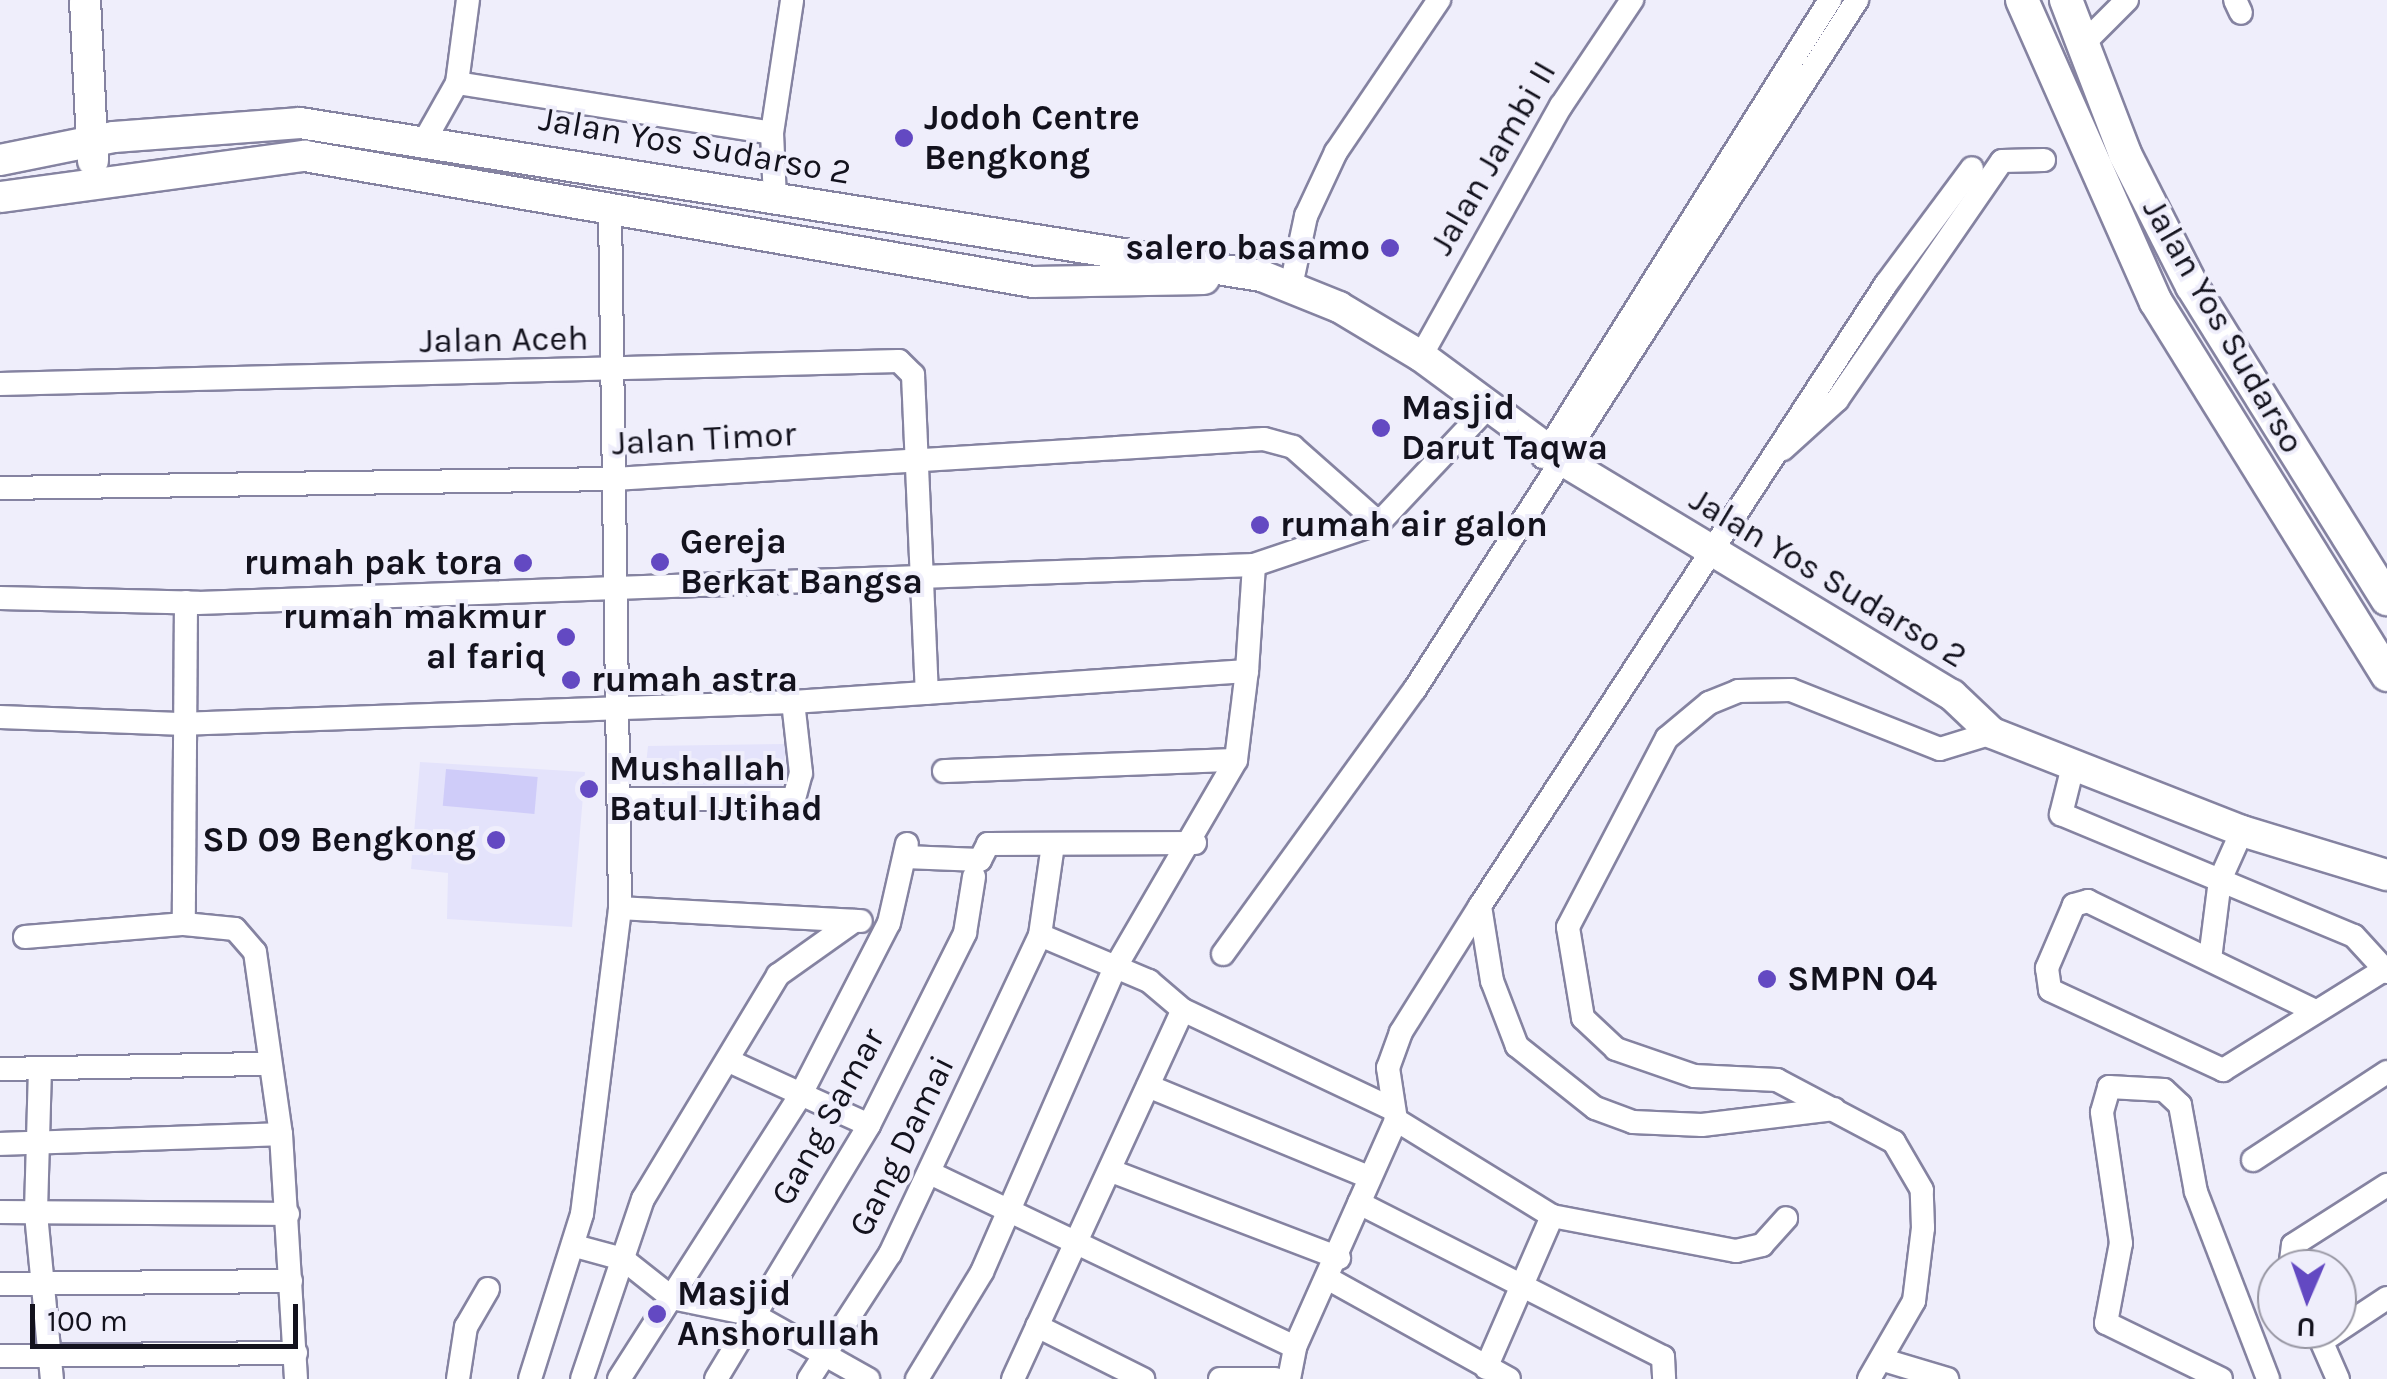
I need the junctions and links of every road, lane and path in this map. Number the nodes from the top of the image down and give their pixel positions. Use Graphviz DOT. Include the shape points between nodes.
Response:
graph roads {
  1 [pos="85,0"];
  2 [pos="100,0"];
  3 [pos="468,0"];
  4 [pos="792,0"];
  5 [pos="1439,0"];
  6 [pos="1632,0"];
  7 [pos="1830,0"];
  8 [pos="1857,0"];
  9 [pos="2022,0"];
  10 [pos="2066,0"];
  11 [pos="2127,0"];
  12 [pos="2081,46"];
  13 [pos="458,84"];
  14 [pos="772,133"];
  15 [pos="426,138"];
  16 [pos="103,140"];
  17 [pos="0,160"];
  18 [pos="2044,160"];
  19 [pos="1972,168"];
  20 [pos="2135,173"];
  21 [pos="106,180"];
  22 [pos="2099,189"];
  23 [pos="761,196"];
  24 [pos="0,197"];
  25 [pos="610,206"];
  26 [pos="741,232"];
  27 [pos="1276,281"];
  28 [pos="1421,356"];
  29 [pos="2244,366"];
  30 [pos="614,373"];
  31 [pos="0,384"];
  32 [pos="2210,392"];
  33 [pos="1488,407"];
  34 [pos="1783,450"];
  35 [pos="1550,463"];
  36 [pos="918,464"];
  37 [pos="614,479"];
  38 [pos="0,488"];
  39 [pos="1379,523"];
  40 [pos="1711,551"];
  41 [pos="1254,565"];
  42 [pos="920,574"];
  43 [pos="616,586"];
  44 [pos="0,598"];
  45 [pos="2387,600"];
  46 [pos="186,602"];
  47 [pos="1247,672"];
  48 [pos="2387,675"];
  49 [pos="927,693"];
  50 [pos="793,702"];
  51 [pos="618,704"];
  52 [pos="0,718"];
  53 [pos="179,724"];
  54 [pos="1992,733"];
  55 [pos="1236,760"];
  56 [pos="2074,762"];
  57 [pos="944,772"];
  58 [pos="622,799"];
  59 [pos="2242,831"];
  60 [pos="1195,843"];
  61 [pos="1053,846"];
  62 [pos="2387,875"];
  63 [pos="974,877"];
  64 [pos="2220,880"];
  65 [pos="1480,906"];
  66 [pos="620,908"];
  67 [pos="854,921"];
  68 [pos="888,922"];
  69 [pos="184,924"];
  70 [pos="1040,935"];
  71 [pos="25,937"];
  72 [pos="1223,954"];
  73 [pos="2210,959"];
  74 [pos="1115,968"];
  75 [pos="2386,971"];
  76 [pos="1183,1010"];
  77 [pos="2311,1010"];
  78 [pos="727,1060"];
  79 [pos="270,1064"];
  80 [pos="40,1068"];
  81 [pos="0,1069"];
  82 [pos="2387,1072"];
  83 [pos="1148,1086"];
  84 [pos="802,1094"];
  85 [pos="1834,1109"];
  86 [pos="1392,1113"];
  87 [pos="869,1124"];
  88 [pos="281,1134"];
  89 [pos="0,1144"];
  90 [pos="38,1144"];
  91 [pos="2253,1160"];
  92 [pos="1114,1172"];
  93 [pos="930,1173"];
  94 [pos="1369,1176"];
  95 [pos="2387,1185"];
  96 [pos="1359,1203"];
  97 [pos="1007,1210"];
  98 [pos="0,1212"];
  99 [pos="36,1214"];
  100 [pos="288,1214"];
  101 [pos="1552,1216"];
  102 [pos="1786,1218"];
  103 [pos="574,1246"];
  104 [pos="1074,1249"];
  105 [pos="2292,1249"];
  106 [pos="623,1259"];
  107 [pos="1333,1268"];
  108 [pos="290,1281"];
  109 [pos="0,1284"];
  110 [pos="46,1285"];
  111 [pos="1522,1286"];
  112 [pos="488,1289"];
  113 [pos="672,1298"];
  114 [pos="2387,1298"];
  115 [pos="2357,1314"];
  116 [pos="754,1315"];
  117 [pos="1038,1326"];
  118 [pos="1295,1347"];
  119 [pos="2325,1349"];
  120 [pos="296,1353"];
  121 [pos="824,1354"];
  122 [pos="0,1356"];
  123 [pos="1887,1361"];
  124 [pos="51,1368"];
  125 [pos="1486,1368"];
  126 [pos="1921,1375"];
  127 [pos="296,1379"];
  128 [pos="458,1379"];
  129 [pos="530,1379"];
  130 [pos="582,1379"];
  131 [pos="620,1379"];
  132 [pos="716,1379"];
  133 [pos="809,1379"];
  134 [pos="868,1379"];
  135 [pos="916,1379"];
  136 [pos="1013,1379"];
  137 [pos="1143,1379"];
  138 [pos="1220,1379"];
  139 [pos="1275,1379"];
  140 [pos="1289,1379"];
  141 [pos="1509,1379"];
  142 [pos="1664,1379"];
  143 [pos="1870,1379"];
  144 [pos="1947,1379"];
  145 [pos="2222,1379"];
  146 [pos="2268,1379"];
  147 [pos="2338,1379"];
  1 -- 16 [label="main road"];
  2 -- 16 [label="main road"];
  3 -- 13 [label="street"];
  4 -- 14 [label="street"];
  5 -- 27 [label="street" via="1336,152"];
  6 -- 28 [label="street, Jalan Jambi II" via="1560,106"];
  7 -- 35 [label="street"];
  8 -- 35 [label="street"];
  9 -- 22 [label="main road, Jalan Yos Sudarso"];
  10 -- 12 [label="main road, Jalan Yos Sudarso"];
  11 -- 12 [label="street"];
  12 -- 20 [label="main road, Jalan Yos Sudarso"];
  13 -- 14 [label="street"];
  13 -- 15 [label="street"];
  14 -- 23 [label="street"];
  15 -- 16 [label="main road, Jalan Yos Sudarso 2" via="300,123"];
  15 -- 23 [label="main road, Jalan Yos Sudarso 2"];
  16 -- 17 [label="main road, Jalan Yos Sudarso 2"];
  16 -- 21 [label="main road"];
  18 -- 34 [label="street" via="2002,161 1838,400"];
  19 -- 34 [label="street"];
  20 -- 22 [label="main road"];
  20 -- 29 [label="main road, Jalan Yos Sudarso"];
  21 -- 24 [label="main road, Jalan Yos Sudarso 2"];
  21 -- 25 [label="main road, Jalan Yos Sudarso 2" via="305,156"];
  22 -- 32 [label="main road, Jalan Yos Sudarso"];
  23 -- 26 [label="main road"];
  23 -- 27 [label="main road, Jalan Yos Sudarso 2"];
  25 -- 26 [label="main road, Jalan Yos Sudarso 2"];
  25 -- 30 [label="street"];
  26 -- 27 [label="main road, Jalan Yos Sudarso 2" via="1033,282"];
  27 -- 28 [label="main road, Jalan Yos Sudarso 2"];
  28 -- 33 [label="main road, Jalan Yos Sudarso 2"];
  29 -- 32 [label="main road"];
  29 -- 45 [label="main road, Jalan Yos Sudarso"];
  30 -- 31 [label="street, Jalan Aceh"];
  30 -- 36 [label="street, Jalan Aceh" via="898,361 913,376"];
  30 -- 37 [label="street"];
  32 -- 48 [label="main road, Jalan Yos Sudarso"];
  33 -- 35 [label="main road, Jalan Yos Sudarso 2"];
  33 -- 39 [label="street"];
  34 -- 40 [label="street"];
  35 -- 40 [label="main road, Jalan Yos Sudarso 2"];
  35 -- 72 [label="street" via="1415,689"];
  36 -- 37 [label="street, Jalan Timor"];
  36 -- 39 [label="street, Jalan Timor" via="1264,439 1293,447"];
  36 -- 42 [label="street, Jalan Aceh"];
  37 -- 38 [label="street, Jalan Timor"];
  37 -- 43 [label="street"];
  39 -- 41 [label="street"];
  40 -- 54 [label="main road, Jalan Yos Sudarso 2" via="1952,695"];
  40 -- 65 [label="street"];
  41 -- 42 [label="street"];
  41 -- 47 [label="street"];
  42 -- 43 [label="street"];
  42 -- 49 [label="street, Jalan Aceh"];
  43 -- 46 [label="street"];
  43 -- 51 [label="street"];
  44 -- 46 [label="street"];
  46 -- 53 [label="street"];
  47 -- 49 [label="street"];
  47 -- 55 [label="street"];
  49 -- 50 [label="street"];
  50 -- 51 [label="street"];
  50 -- 58 [label="street" via="801,773 794,799"];
  51 -- 53 [label="street"];
  51 -- 58 [label="street"];
  52 -- 53 [label="street"];
  53 -- 69 [label="street"];
  54 -- 56 [label="main road, Jalan Yos Sudarso 2"];
  54 -- 85 [label="street" via="1940,749 1812,693 1738,691 1667,738 1572,906 1570,982 1594,1033 1646,1064 1776,1080"];
  55 -- 57 [label="street"];
  55 -- 60 [label="street"];
  56 -- 59 [label="main road, Jalan Yos Sudarso 2"];
  56 -- 64 [label="street" via="2061,814"];
  58 -- 66 [label="street"];
  59 -- 62 [label="main road, Jalan Yos Sudarso 2"];
  59 -- 64 [label="street"];
  60 -- 61 [label="street"];
  60 -- 74 [label="street"];
  61 -- 68 [label="street" via="988,844 980,860 906,850"];
  61 -- 70 [label="street, Gang Damai"];
  63 -- 87 [label="street, Gang Samar" via="965,933"];
  64 -- 73 [label="street"];
  64 -- 75 [label="street" via="2354,936"];
  65 -- 85 [label="street" via="1492,981 1517,1046 1595,1108 1633,1122 1702,1126"];
  65 -- 86 [label="street" via="1401,1032 1388,1068"];
  66 -- 67 [label="street"];
  66 -- 103 [label="street"];
  67 -- 68 [label="street"];
  67 -- 78 [label="street" via="778,975"];
  68 -- 84 [label="street"];
  69 -- 71 [label="street"];
  69 -- 79 [label="street" via="226,926 251,941"];
  70 -- 74 [label="street"];
  70 -- 93 [label="street, Gang Damai"];
  73 -- 77 [label="street"];
  73 -- 77 [label="street" via="2082,900 2046,984 2223,1070"];
  74 -- 76 [label="street" via="1162,988"];
  74 -- 97 [label="street"];
  75 -- 77 [label="street"];
  76 -- 83 [label="street"];
  76 -- 86 [label="street"];
  78 -- 84 [label="street"];
  78 -- 106 [label="street" via="643,1199"];
  79 -- 80 [label="street"];
  79 -- 88 [label="street"];
  80 -- 81 [label="street"];
  80 -- 90 [label="street"];
  82 -- 91 [label="street"];
  83 -- 92 [label="street"];
  83 -- 94 [label="street"];
  84 -- 87 [label="street"];
  84 -- 113 [label="street"];
  85 -- 123 [label="street" via="1894,1142 1922,1190 1914,1301"];
  86 -- 94 [label="street"];
  86 -- 101 [label="street"];
  87 -- 116 [label="street, Gang Samar"];
  88 -- 90 [label="street"];
  88 -- 100 [label="street"];
  89 -- 90 [label="street"];
  90 -- 99 [label="street"];
  92 -- 104 [label="street"];
  92 -- 107 [label="street"];
  93 -- 97 [label="street"];
  93 -- 121 [label="street, Gang Damai"];
  94 -- 96 [label="street"];
  95 -- 105 [label="street"];
  96 -- 107 [label="street"];
  96 -- 111 [label="street"];
  97 -- 104 [label="street"];
  97 -- 135 [label="street" via="982,1272"];
  98 -- 99 [label="street"];
  99 -- 100 [label="street"];
  99 -- 110 [label="street"];
  100 -- 108 [label="street"];
  101 -- 102 [label="street" via="1736,1251 1762,1245"];
  101 -- 111 [label="street"];
  103 -- 106 [label="street"];
  103 -- 129 [label="street"];
  104 -- 117 [label="street"];
  104 -- 118 [label="street"];
  106 -- 113 [label="street"];
  106 -- 130 [label="street"];
  107 -- 118 [label="street"];
  107 -- 125 [label="street"];
  108 -- 110 [label="street"];
  108 -- 120 [label="street"];
  109 -- 110 [label="street"];
  110 -- 124 [label="street"];
  111 -- 125 [label="street"];
  111 -- 142 [label="street" via="1664,1357"];
  112 -- 128 [label="street" via="466,1327"];
  113 -- 116 [label="street"];
  113 -- 131 [label="street"];
  114 -- 115 [label="street"];
  116 -- 121 [label="street"];
  116 -- 132 [label="street, Gang Samar"];
  117 -- 136 [label="street"];
  117 -- 137 [label="street"];
  118 -- 140 [label="street"];
  119 -- 147 [label="street"];
  120 -- 124 [label="street"];
  120 -- 127 [label="street"];
  121 -- 133 [label="street, Gang Damai"];
  121 -- 134 [label="street"];
  122 -- 124 [label="street"];
  123 -- 126 [label="street"];
  123 -- 143 [label="street"];
  125 -- 141 [label="street"];
  126 -- 144 [label="street"];
  138 -- 139 [label="street"];
  145 -- 146 [label="street" via="2106,1323 2121,1243 2102,1112 2109,1087 2164,1090 2180,1105 2196,1192"];
}
